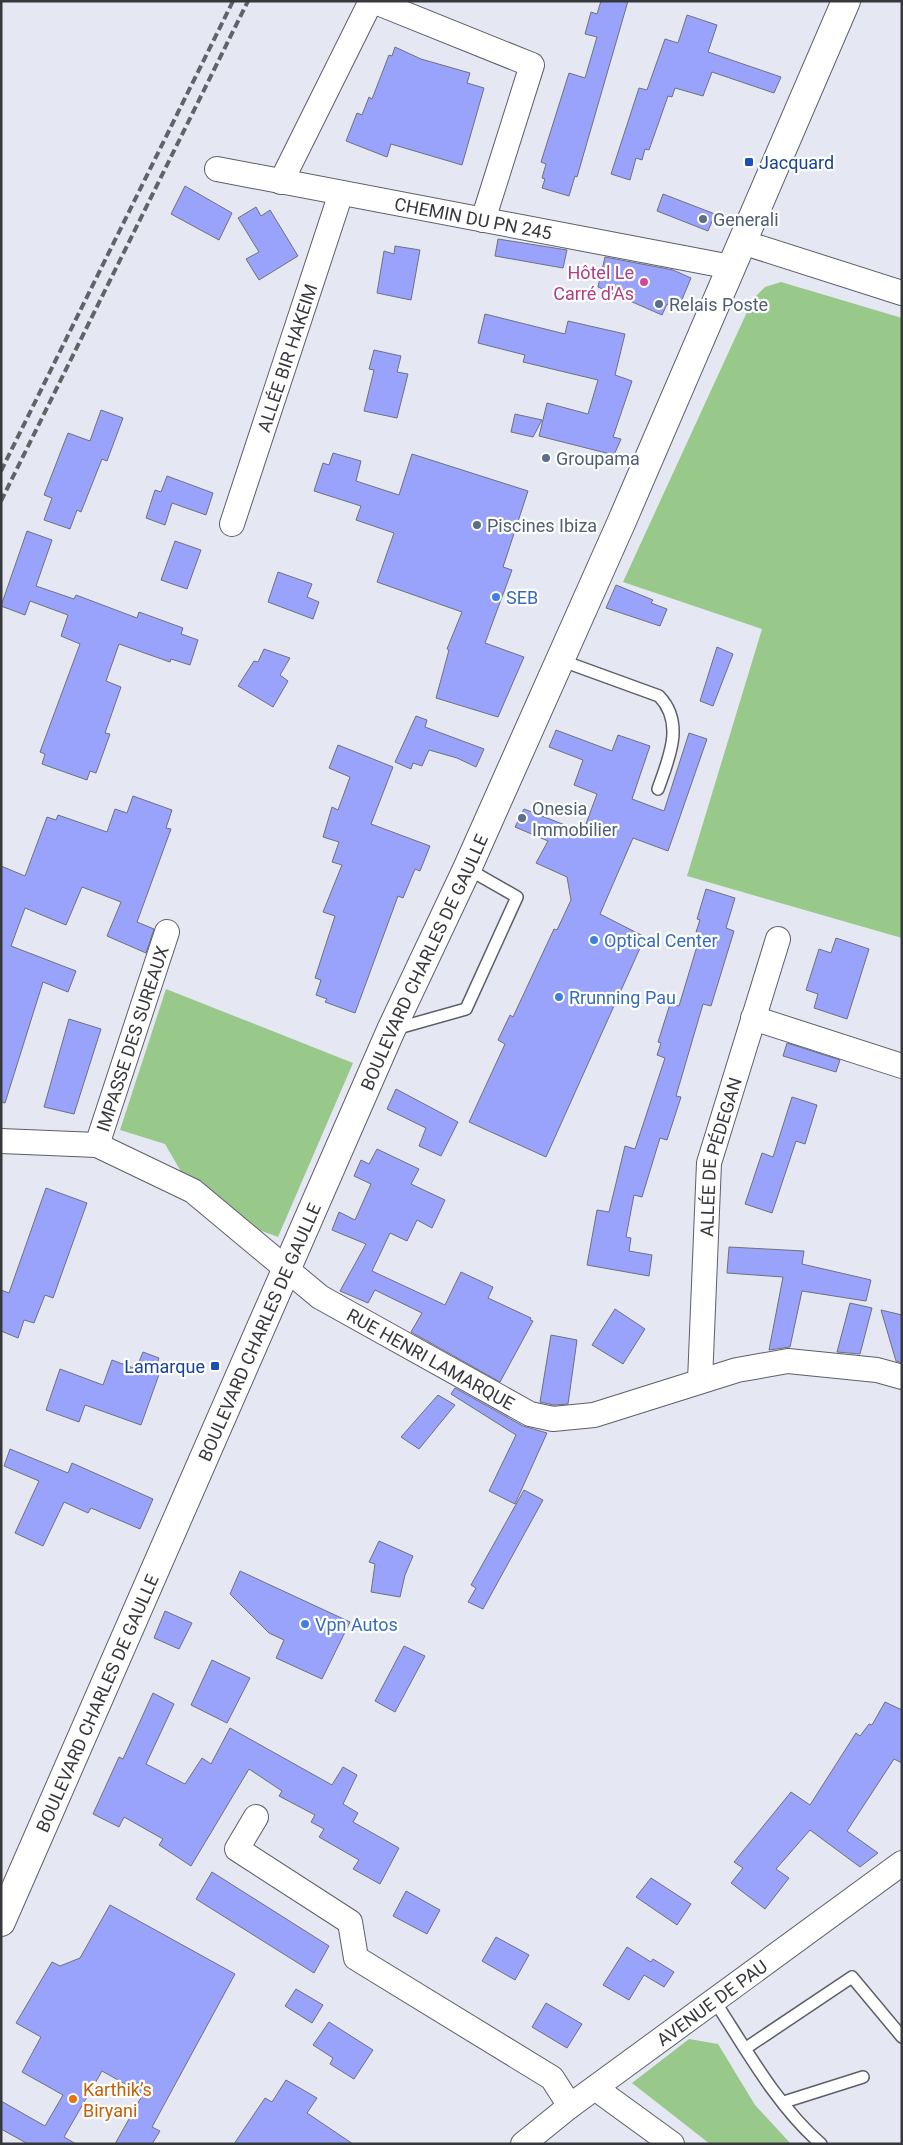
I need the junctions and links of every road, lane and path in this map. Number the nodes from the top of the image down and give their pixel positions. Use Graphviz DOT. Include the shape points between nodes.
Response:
graph roads {
  1 [pos="372,1"];
  2 [pos="846,1"];
  3 [pos="217,169"];
  4 [pos="281,182"];
  5 [pos="341,193"];
  6 [pos="483,220"];
  7 [pos="742,242"];
  8 [pos="731,267"];
  9 [pos="902,292"];
  10 [pos="232,524"];
  11 [pos="560,660"];
  12 [pos="658,789"];
  13 [pos="467,869"];
  14 [pos="167,932"];
  15 [pos="778,939"];
  16 [pos="753,1018"];
  17 [pos="390,1030"];
  18 [pos="902,1066"];
  19 [pos="1,1141"];
  20 [pos="97,1145"];
  21 [pos="286,1268"];
  22 [pos="902,1378"];
  23 [pos="700,1381"];
  24 [pos="256,1817"];
  25 [pos="902,1863"];
  26 [pos="1,1922"];
  27 [pos="714,2000"];
  28 [pos="902,2037"];
  29 [pos="746,2048"];
  30 [pos="863,2077"];
  31 [pos="595,2088"];
  32 [pos="784,2102"];
  33 [pos="570,2106"];
  34 [pos="523,2144"];
  35 [pos="672,2144"];
  36 [pos="821,2144"];
  1 -- 4 [label="street"];
  1 -- 6 [label="street" via="532,65"];
  2 -- 7 [label="main road, BOULEVARD CHARLES DE GAULLE"];
  3 -- 4 [label="street, CHEMIN DU PN 245"];
  4 -- 5 [label="street, CHEMIN DU PN 245"];
  5 -- 6 [label="street, CHEMIN DU PN 245"];
  5 -- 10 [label="street, ALLÉE BIR HAKEIM"];
  6 -- 8 [label="street, CHEMIN DU PN 245"];
  7 -- 8 [label="main road, BOULEVARD CHARLES DE GAULLE"];
  7 -- 9 [label="street"];
  8 -- 11 [label="main road, BOULEVARD CHARLES DE GAULLE"];
  11 -- 12 [label="lane" via="659,696 668,705 674,724 671,750"];
  11 -- 13 [label="main road, BOULEVARD CHARLES DE GAULLE"];
  13 -- 17 [label="main road, BOULEVARD CHARLES DE GAULLE"];
  13 -- 17 [label="lane" via="517,896 466,1009"];
  14 -- 20 [label="street, IMPASSE DES SUREAUX"];
  15 -- 16 [label="street, ALLÉE DE PÉDEGAN"];
  16 -- 18 [label="street"];
  16 -- 23 [label="street, ALLÉE DE PÉDEGAN" via="709,1163"];
  17 -- 21 [label="main road, BOULEVARD CHARLES DE GAULLE"];
  19 -- 20 [label="street, RUE HENRI LAMARQUE"];
  20 -- 21 [label="street, RUE HENRI LAMARQUE" via="193,1191"];
  21 -- 23 [label="street, RUE HENRI LAMARQUE" via="320,1297 530,1414 553,1419 594,1415"];
  21 -- 26 [label="main road, BOULEVARD CHARLES DE GAULLE"];
  22 -- 23 [label="street, RUE HENRI LAMARQUE" via="877,1370 788,1361 737,1370"];
  24 -- 33 [label="street" via="236,1849 350,1922 356,1958 552,2078"];
  25 -- 27 [label="street, AVENUE DE PAU"];
  27 -- 29 [label="lane"];
  27 -- 31 [label="street, AVENUE DE PAU"];
  28 -- 29 [label="lane" via="852,1978"];
  29 -- 32 [label="lane"];
  30 -- 32 [label="lane"];
  31 -- 33 [label="street, AVENUE DE PAU"];
  31 -- 35 [label="street"];
  32 -- 36 [label="lane" via="804,2130"];
  33 -- 34 [label="street, AVENUE DE PAU"];
}
